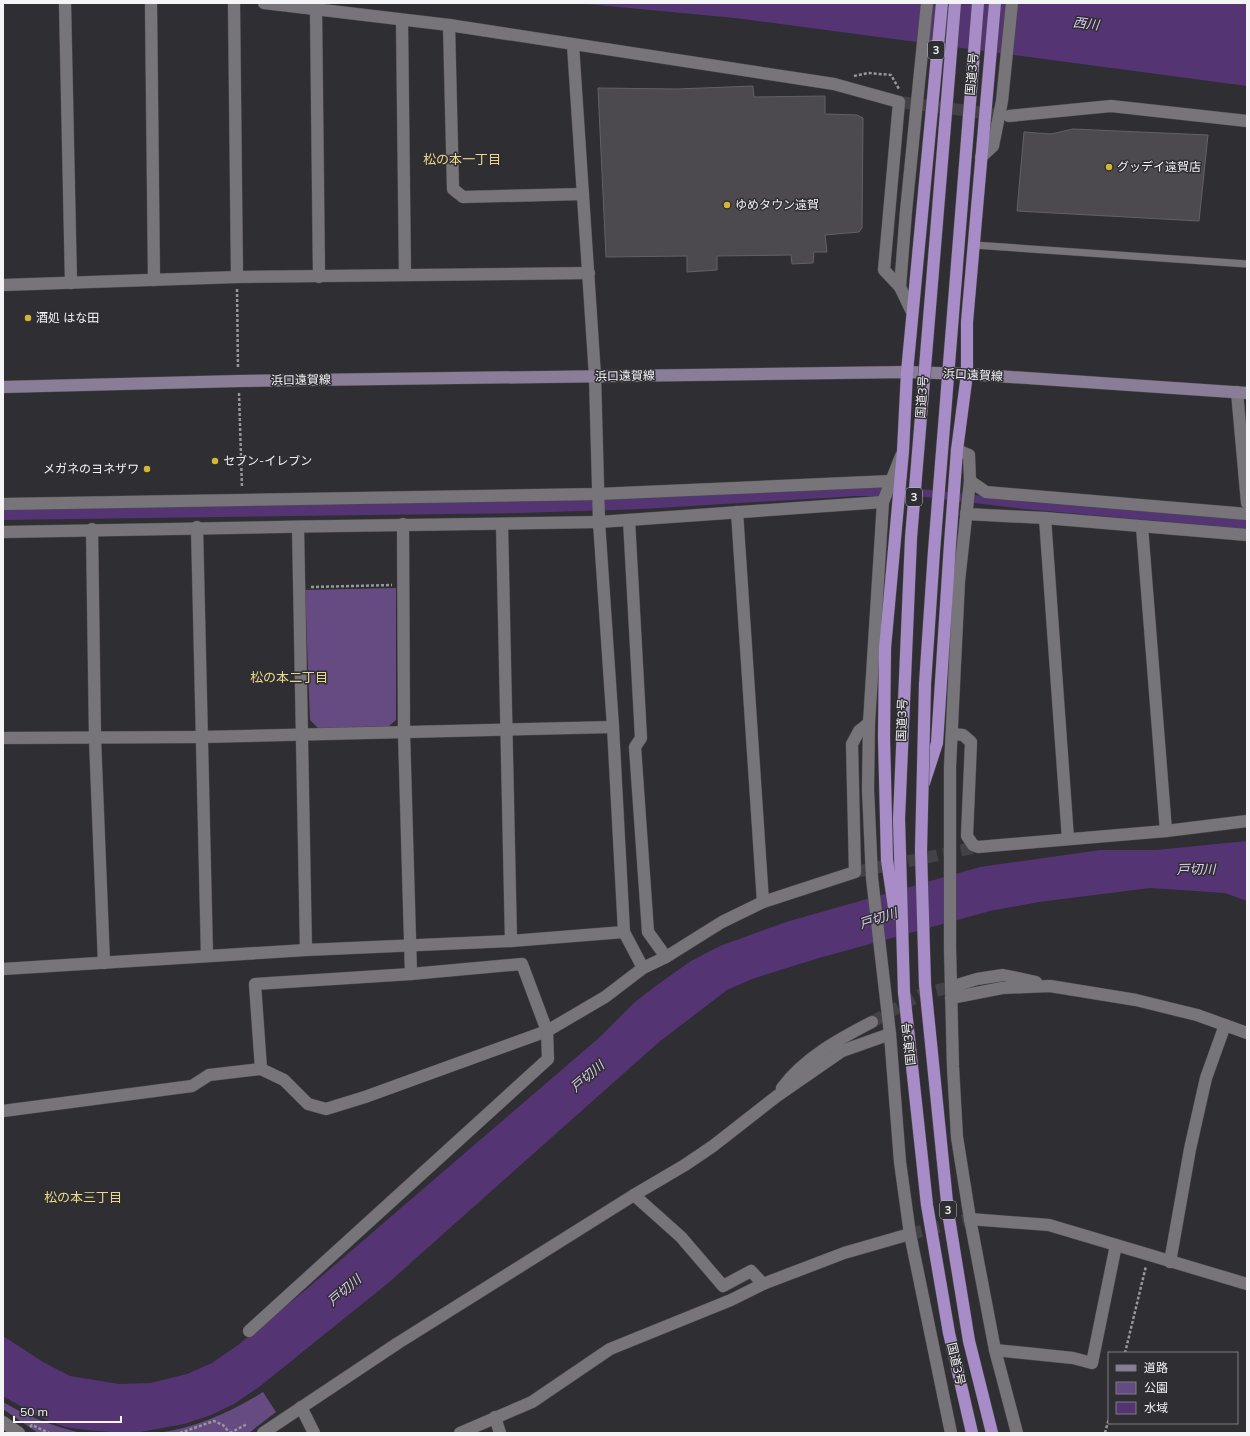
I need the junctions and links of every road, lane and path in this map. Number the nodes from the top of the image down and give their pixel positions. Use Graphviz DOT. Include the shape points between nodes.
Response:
graph roads {
  1 [pos="65,3"];
  2 [pos="151,3"];
  3 [pos="234,3"];
  4 [pos="264,3"];
  5 [pos="927,3"];
  6 [pos="942,3"];
  7 [pos="955,3"];
  8 [pos="978,3"];
  9 [pos="995,3"];
  10 [pos="1012,3"];
  11 [pos="316,8"];
  12 [pos="402,20"];
  13 [pos="449,25"];
  14 [pos="573,44"];
  15 [pos="855,76"];
  16 [pos="918,99"];
  17 [pos="1009,116"];
  18 [pos="1247,121"];
  19 [pos="982,157"];
  20 [pos="583,194"];
  21 [pos="974,244"];
  22 [pos="1247,264"];
  23 [pos="589,273"];
  24 [pos="405,275"];
  25 [pos="237,277"];
  26 [pos="319,277"];
  27 [pos="154,280"];
  28 [pos="71,283"];
  29 [pos="3,284"];
  30 [pos="900,287"];
  31 [pos="912,310"];
  32 [pos="907,372"];
  33 [pos="967,374"];
  34 [pos="595,376"];
  35 [pos="238,381"];
  36 [pos="3,387"];
  37 [pos="1242,393"];
  38 [pos="957,450"];
  39 [pos="903,451"];
  40 [pos="970,480"];
  41 [pos="891,481"];
  42 [pos="598,494"];
  43 [pos="242,498"];
  44 [pos="883,502"];
  45 [pos="1247,503"];
  46 [pos="3,504"];
  47 [pos="737,512"];
  48 [pos="966,514"];
  49 [pos="1247,514"];
  50 [pos="1045,518"];
  51 [pos="629,520"];
  52 [pos="599,522"];
  53 [pos="403,524"];
  54 [pos="502,524"];
  55 [pos="197,527"];
  56 [pos="298,527"];
  57 [pos="1142,527"];
  58 [pos="92,530"];
  59 [pos="3,532"];
  60 [pos="1247,535"];
  61 [pos="403,584"];
  62 [pos="299,587"];
  63 [pos="869,724"];
  64 [pos="613,727"];
  65 [pos="506,730"];
  66 [pos="404,732"];
  67 [pos="952,734"];
  68 [pos="300,735"];
  69 [pos="201,737"];
  70 [pos="3,738"];
  71 [pos="95,739"];
  72 [pos="923,786"];
  73 [pos="1247,821"];
  74 [pos="1166,831"];
  75 [pos="1068,839"];
  76 [pos="763,902"];
  77 [pos="624,932"];
  78 [pos="511,941"];
  79 [pos="409,946"];
  80 [pos="306,950"];
  81 [pos="208,956"];
  82 [pos="666,957"];
  83 [pos="104,963"];
  84 [pos="3,968"];
  85 [pos="643,968"];
  86 [pos="411,974"];
  87 [pos="903,978"];
  88 [pos="954,986"];
  89 [pos="1050,986"];
  90 [pos="951,998"];
  91 [pos="872,1022"];
  92 [pos="1225,1025"];
  93 [pos="547,1031"];
  94 [pos="1247,1033"];
  95 [pos="890,1034"];
  96 [pos="261,1069"];
  97 [pos="777,1096"];
  98 [pos="3,1111"];
  99 [pos="634,1195"];
  100 [pos="970,1219"];
  101 [pos="910,1234"];
  102 [pos="1116,1245"];
  103 [pos="1150,1256"];
  104 [pos="1170,1262"];
  105 [pos="763,1284"];
  106 [pos="1247,1284"];
  107 [pos="249,1331"];
  108 [pos="996,1350"];
  109 [pos="1125,1352"];
  110 [pos="301,1407"];
  111 [pos="496,1417"];
  112 [pos="3,1422"];
  113 [pos="1108,1422"];
  114 [pos="248,1424"];
  115 [pos="24,1431"];
  116 [pos="50,1433"];
  117 [pos="180,1433"];
  118 [pos="230,1433"];
  119 [pos="263,1433"];
  120 [pos="314,1433"];
  121 [pos="460,1433"];
  122 [pos="500,1433"];
  123 [pos="951,1433"];
  124 [pos="972,1433"];
  125 [pos="992,1433"];
  126 [pos="1017,1433"];
  127 [pos="1105,1433"];
  1 -- 28 [label="street"];
  2 -- 27 [label="street"];
  3 -- 25 [label="street"];
  4 -- 11 [label="street"];
  5 -- 16 [label="street, bridge"];
  6 -- 31 [label="highway, 3"];
  7 -- 87 [label="highway, 国道3号 / 3, bridge" via="911,538 899,819"];
  8 -- 72 [label="highway, 国道3号 / 3, bridge" via="934,551 925,684"];
  9 -- 19 [label="highway"];
  10 -- 19 [label="street" via="1002,100 993,146"];
  11 -- 12 [label="street"];
  11 -- 26 [label="street"];
  12 -- 13 [label="street"];
  12 -- 24 [label="street"];
  13 -- 14 [label="street"];
  13 -- 20 [label="street" via="453,189 463,197"];
  14 -- 20 [label="street"];
  14 -- 30 [label="street" via="834,84 900,102 884,270"];
  15 -- 16 [label="path" via="868,73 891,75 903,98"];
  16 -- 30 [label="street, bridge"];
  17 -- 18 [label="street" via="1112,106"];
  19 -- 21 [label="highway"];
  20 -- 23 [label="street"];
  21 -- 22 [label="lane"];
  21 -- 33 [label="highway" via="967,322"];
  23 -- 24 [label="street"];
  23 -- 34 [label="street"];
  24 -- 26 [label="street"];
  25 -- 26 [label="street"];
  25 -- 27 [label="street"];
  25 -- 35 [label="path"];
  27 -- 28 [label="street"];
  28 -- 29 [label="street"];
  30 -- 31 [label="street"];
  31 -- 32 [label="highway"];
  32 -- 33 [label="main road, 浜口遠賀線"];
  32 -- 34 [label="main road, 浜口遠賀線"];
  32 -- 39 [label="highway"];
  33 -- 37 [label="main road, 浜口遠賀線"];
  33 -- 38 [label="highway"];
  34 -- 35 [label="main road, 浜口遠賀線"];
  34 -- 42 [label="street"];
  35 -- 36 [label="main road, 浜口遠賀線"];
  35 -- 43 [label="path"];
  37 -- 45 [label="street"];
  38 -- 40 [label="street" via="969,455"];
  38 -- 72 [label="highway" via="937,743"];
  39 -- 41 [label="street"];
  39 -- 87 [label="highway, bridge" via="885,648 884,736 887,860"];
  40 -- 48 [label="street"];
  40 -- 49 [label="street" via="986,492"];
  41 -- 42 [label="street"];
  41 -- 44 [label="street"];
  42 -- 43 [label="street"];
  42 -- 52 [label="street"];
  43 -- 46 [label="street"];
  44 -- 47 [label="street"];
  44 -- 63 [label="street"];
  47 -- 51 [label="street"];
  47 -- 76 [label="street"];
  48 -- 50 [label="street"];
  48 -- 67 [label="street"];
  50 -- 57 [label="street"];
  50 -- 75 [label="street"];
  51 -- 52 [label="street"];
  51 -- 82 [label="street" via="641,738 635,747 648,932"];
  52 -- 54 [label="street"];
  52 -- 64 [label="street"];
  53 -- 54 [label="street"];
  53 -- 56 [label="street"];
  53 -- 61 [label="street"];
  54 -- 65 [label="street"];
  55 -- 56 [label="street"];
  55 -- 58 [label="street"];
  55 -- 69 [label="street"];
  56 -- 62 [label="street"];
  57 -- 60 [label="street"];
  57 -- 74 [label="street"];
  58 -- 59 [label="street"];
  58 -- 71 [label="street"];
  61 -- 62 [label="path"];
  61 -- 66 [label="street"];
  62 -- 68 [label="street"];
  63 -- 76 [label="street" via="859,731 852,744 856,872"];
  63 -- 95 [label="street" via="868,789 872,878"];
  64 -- 65 [label="street"];
  64 -- 77 [label="street"];
  65 -- 66 [label="street"];
  65 -- 78 [label="street"];
  66 -- 68 [label="street"];
  66 -- 79 [label="street"];
  67 -- 75 [label="street" via="963,735 971,744 967,836 973,845 978,847"];
  67 -- 90 [label="street" via="949,860"];
  68 -- 69 [label="street"];
  68 -- 80 [label="street"];
  69 -- 71 [label="street"];
  69 -- 81 [label="street"];
  70 -- 71 [label="street"];
  71 -- 83 [label="street"];
  72 -- 125 [label="highway, 国道3号 / 3, bridge" via="921,851 925,984 948,1212 969,1340"];
  73 -- 74 [label="street"];
  74 -- 75 [label="street"];
  76 -- 82 [label="street" via="722,922"];
  77 -- 78 [label="street"];
  77 -- 85 [label="street"];
  78 -- 79 [label="street"];
  79 -- 80 [label="street"];
  79 -- 86 [label="street"];
  80 -- 81 [label="street"];
  81 -- 83 [label="street"];
  82 -- 85 [label="street"];
  83 -- 84 [label="street"];
  85 -- 93 [label="street" via="605,997"];
  86 -- 93 [label="street" via="522,964"];
  86 -- 96 [label="street" via="255,984"];
  87 -- 124 [label="highway, 国道3号 / 3, bridge" via="927,1204 949,1333"];
  88 -- 89 [label="street" via="1003,975"];
  89 -- 90 [label="street" via="1002,988"];
  89 -- 92 [label="street" via="1136,1000 1197,1015"];
  90 -- 100 [label="street" via="957,1137"];
  91 -- 97 [label="street" via="840,1038 792,1074"];
  92 -- 94 [label="street"];
  92 -- 104 [label="street" via="1206,1078"];
  93 -- 96 [label="street" via="326,1109 308,1104 284,1080"];
  93 -- 107 [label="street" via="548,1059"];
  95 -- 97 [label="street" via="842,1051"];
  95 -- 101 [label="street" via="900,1162"];
  96 -- 98 [label="street" via="209,1075 192,1086"];
  97 -- 99 [label="street" via="685,1166"];
  99 -- 105 [label="street" via="681,1237 723,1286 751,1271"];
  99 -- 110 [label="street" via="405,1338"];
  100 -- 102 [label="street" via="1048,1225"];
  100 -- 108 [label="street"];
  101 -- 105 [label="street" via="844,1253"];
  101 -- 123 [label="street"];
  102 -- 103 [label="street"];
  102 -- 108 [label="street" via="1092,1364 1073,1358"];
  103 -- 104 [label="street"];
  103 -- 109 [label="path"];
  104 -- 106 [label="street"];
  105 -- 111 [label="street" via="731,1300 610,1349 532,1402"];
  108 -- 126 [label="street"];
  110 -- 119 [label="street"];
  110 -- 120 [label="street"];
  111 -- 121 [label="street"];
  111 -- 122 [label="street"];
  112 -- 115 [label="street"];
  113 -- 127 [label="path"];
  114 -- 118 [label="path"];
  115 -- 116 [label="path" via="32,1425"];
  117 -- 118 [label="path" via="214,1421 223,1425"];
}
